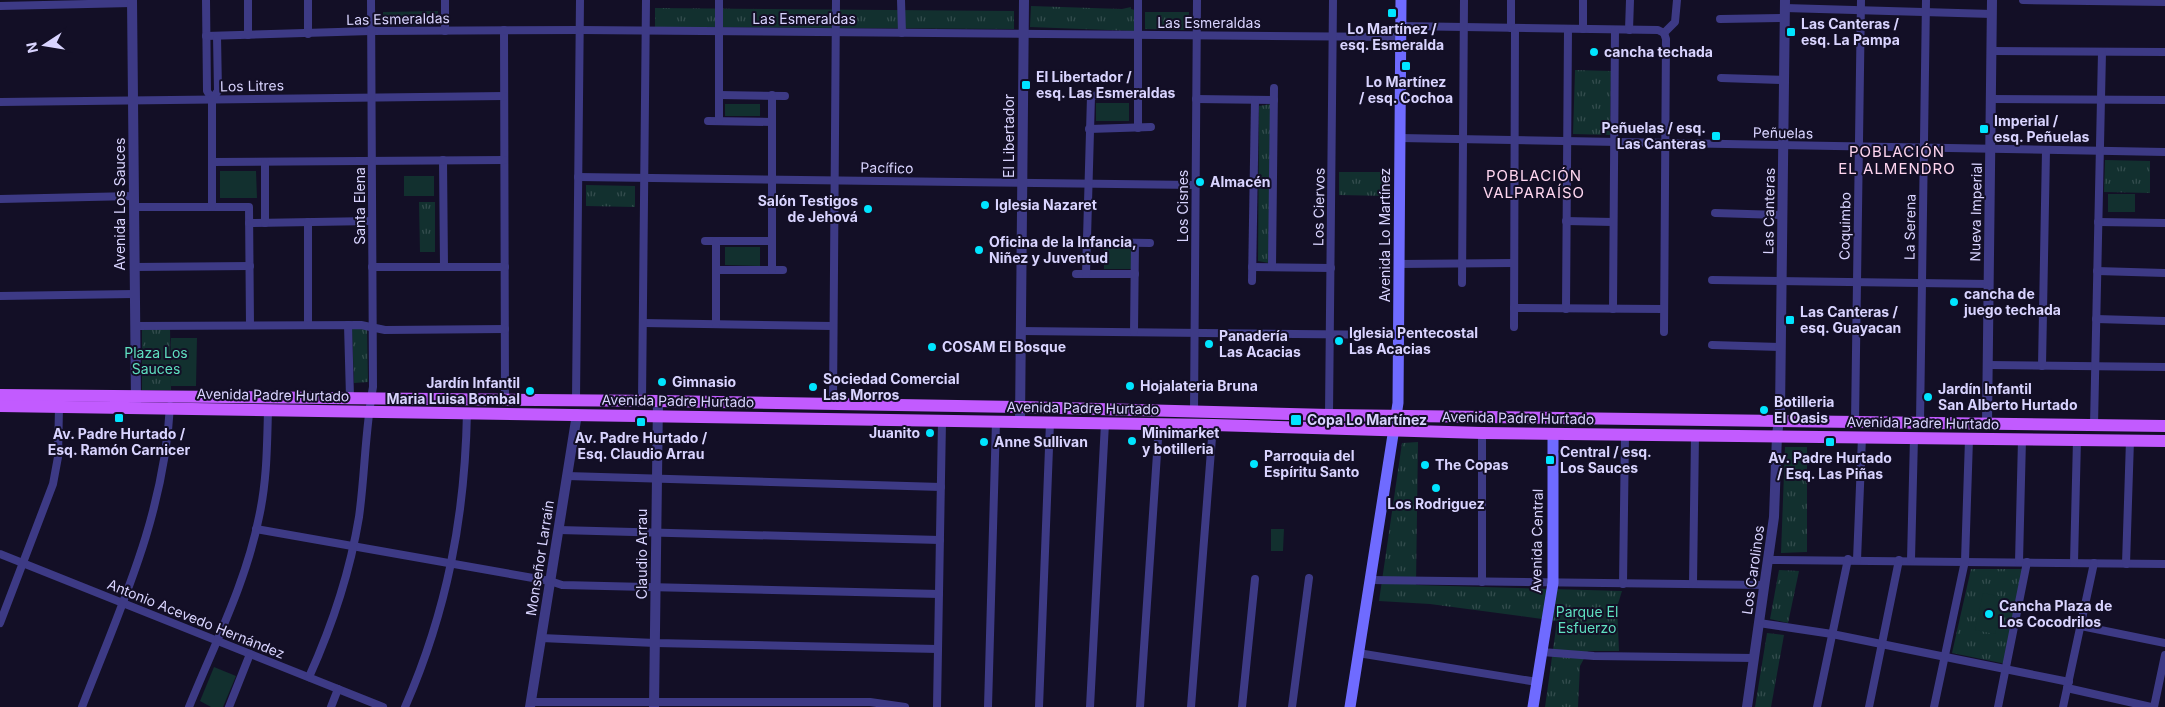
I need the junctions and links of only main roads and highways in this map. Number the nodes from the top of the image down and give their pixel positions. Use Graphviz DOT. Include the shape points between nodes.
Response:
graph roads {
  1 [pos="1401,0"];
  2 [pos="0,395"];
  3 [pos="136,402"];
  4 [pos="170,402"];
  5 [pos="0,406"];
  6 [pos="1396,416"];
  7 [pos="1565,418"];
  8 [pos="2165,426"];
  9 [pos="1778,429"];
  10 [pos="1394,431"];
  11 [pos="1553,434"];
  12 [pos="2165,441"];
  13 [pos="1350,707"];
  14 [pos="1533,707"];
  1 -- 6 [label="main road, Avenida Lo Martínez"];
  2 -- 3 [label="main road, Avenida Padre Hurtado"];
  3 -- 4 [label="main road, Avenida Padre Hurtado"];
  3 -- 5 [label="main road, Avenida Padre Hurtado" via="59,407"];
  4 -- 6 [label="main road, Avenida Padre Hurtado" via="350,397 1020,406"];
  4 -- 10 [label="main road, Avenida Padre Hurtado" via="268,410 1213,425"];
  6 -- 7 [label="main road, Avenida Padre Hurtado"];
  6 -- 10 [label="main road, Avenida Lo Martínez"];
  7 -- 9 [label="main road, Avenida Padre Hurtado"];
  7 -- 11 [label="main road"];
  8 -- 9 [label="main road, Avenida Padre Hurtado" via="1855,423"];
  9 -- 11 [label="main road, Avenida Padre Hurtado" via="1695,435"];
  9 -- 12 [label="main road, Avenida Padre Hurtado" via="1862,437"];
  10 -- 11 [label="main road, Avenida Padre Hurtado"];
  10 -- 13 [label="main road, Avenida Lo Martínez"];
  11 -- 14 [label="main road, Avenida Central" via="1553,583"];
}
